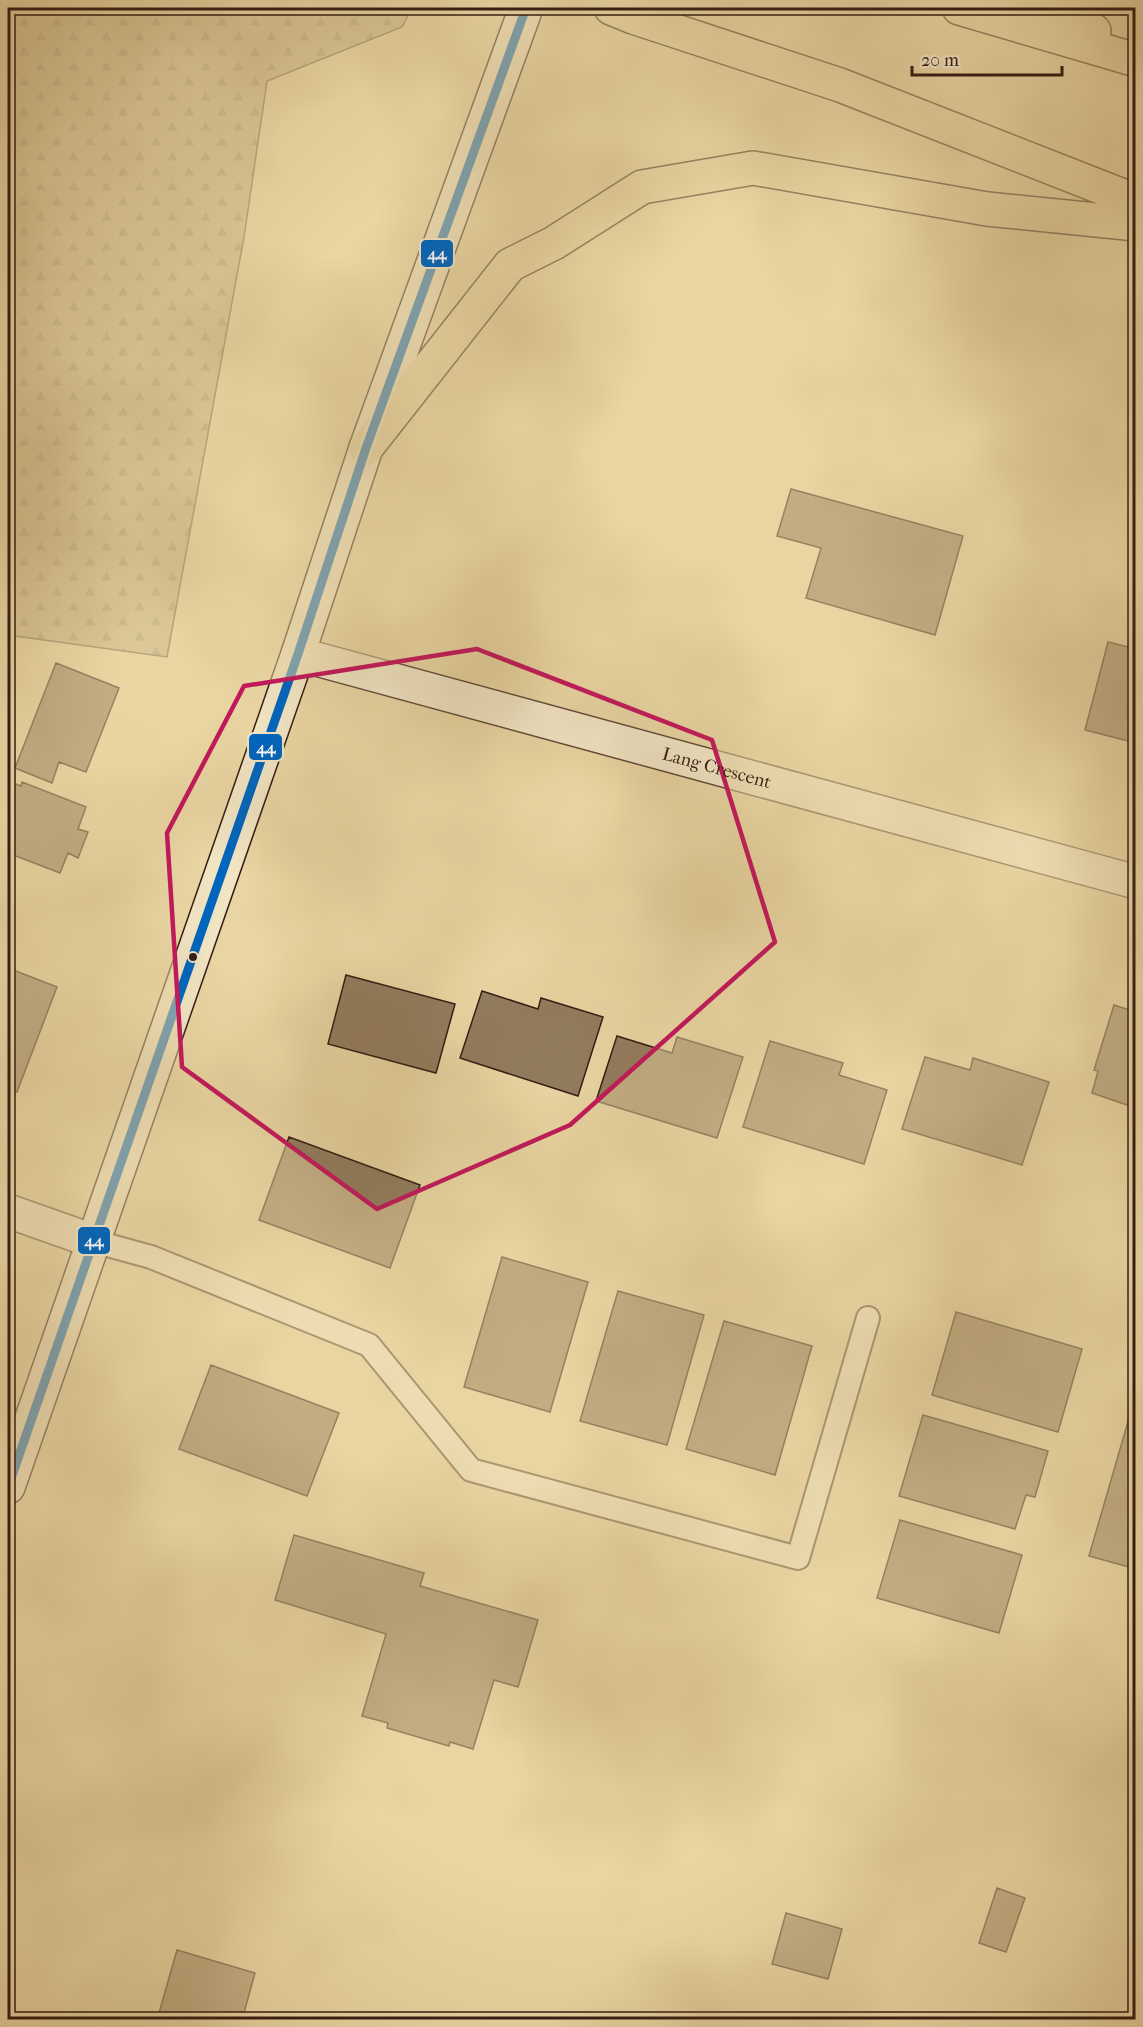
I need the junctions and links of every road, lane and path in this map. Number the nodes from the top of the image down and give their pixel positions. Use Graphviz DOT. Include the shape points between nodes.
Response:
graph roads {
  1 [pos="526,8"];
  2 [pos="611,8"];
  3 [pos="959,8"];
  4 [pos="1046,8"];
  5 [pos="1136,52"];
  6 [pos="1136,60"];
  7 [pos="1136,201"];
  8 [pos="1136,224"];
  9 [pos="366,448"];
  10 [pos="298,654"];
  11 [pos="1136,882"];
  12 [pos="8,1211"];
  13 [pos="93,1241"];
  14 [pos="868,1318"];
  15 [pos="8,1487"];
  1 -- 9 [label="main road"];
  2 -- 7 [label="highway" via="840,85"];
  3 -- 6 [label="highway"];
  4 -- 5 [label="highway"];
  8 -- 9 [label="highway" via="987,209 753,168 642,187 554,243 510,265"];
  9 -- 10 [label="main road"];
  10 -- 11 [label="main road, Lang Crescent"];
  10 -- 13 [label="main road"];
  12 -- 13 [label="main road"];
  13 -- 14 [label="lane" via="151,1257 369,1345 471,1470 798,1558"];
  13 -- 15 [label="main road"];
}
